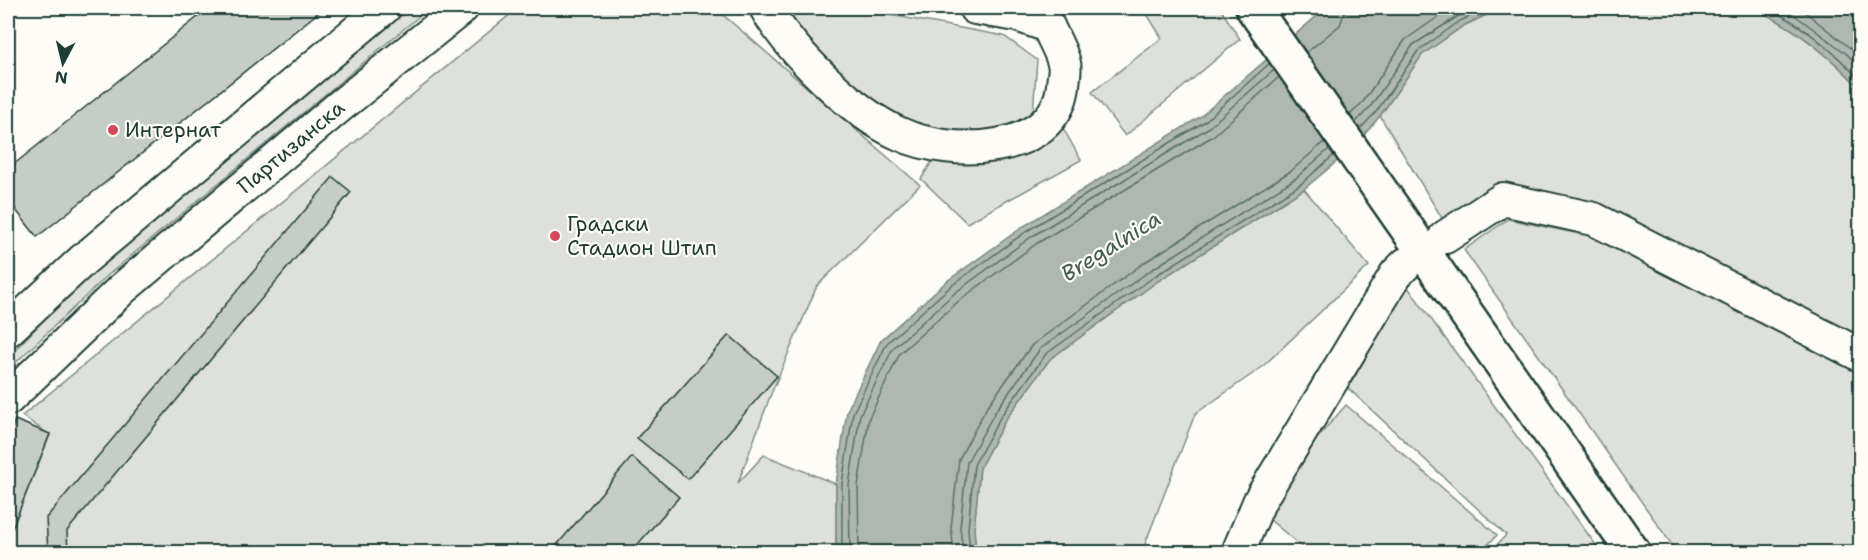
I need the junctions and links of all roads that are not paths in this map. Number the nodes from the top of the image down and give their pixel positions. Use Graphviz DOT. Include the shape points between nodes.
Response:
graph roads {
  1 [pos="384,8"];
  2 [pos="462,8"];
  3 [pos="766,8"];
  4 [pos="975,8"];
  5 [pos="1253,8"];
  6 [pos="1445,237"];
  7 [pos="1406,264"];
  8 [pos="8,330"];
  9 [pos="1860,355"];
  10 [pos="8,399"];
  11 [pos="1238,552"];
  12 [pos="1634,552"];
  1 -- 8 [label="street" via="83,260"];
  2 -- 10 [label="street, Партизанска" via="330,113 122,289"];
  3 -- 4 [label="street" via="799,52 862,114 901,135 956,148 1004,145 1042,128 1061,100 1065,65 1048,26 1017,15"];
  5 -- 12 [label="main road"];
  6 -- 9 [label="street" via="1503,199 1593,219"];
  7 -- 11 [label="street" via="1396,274 1260,500"];
}
